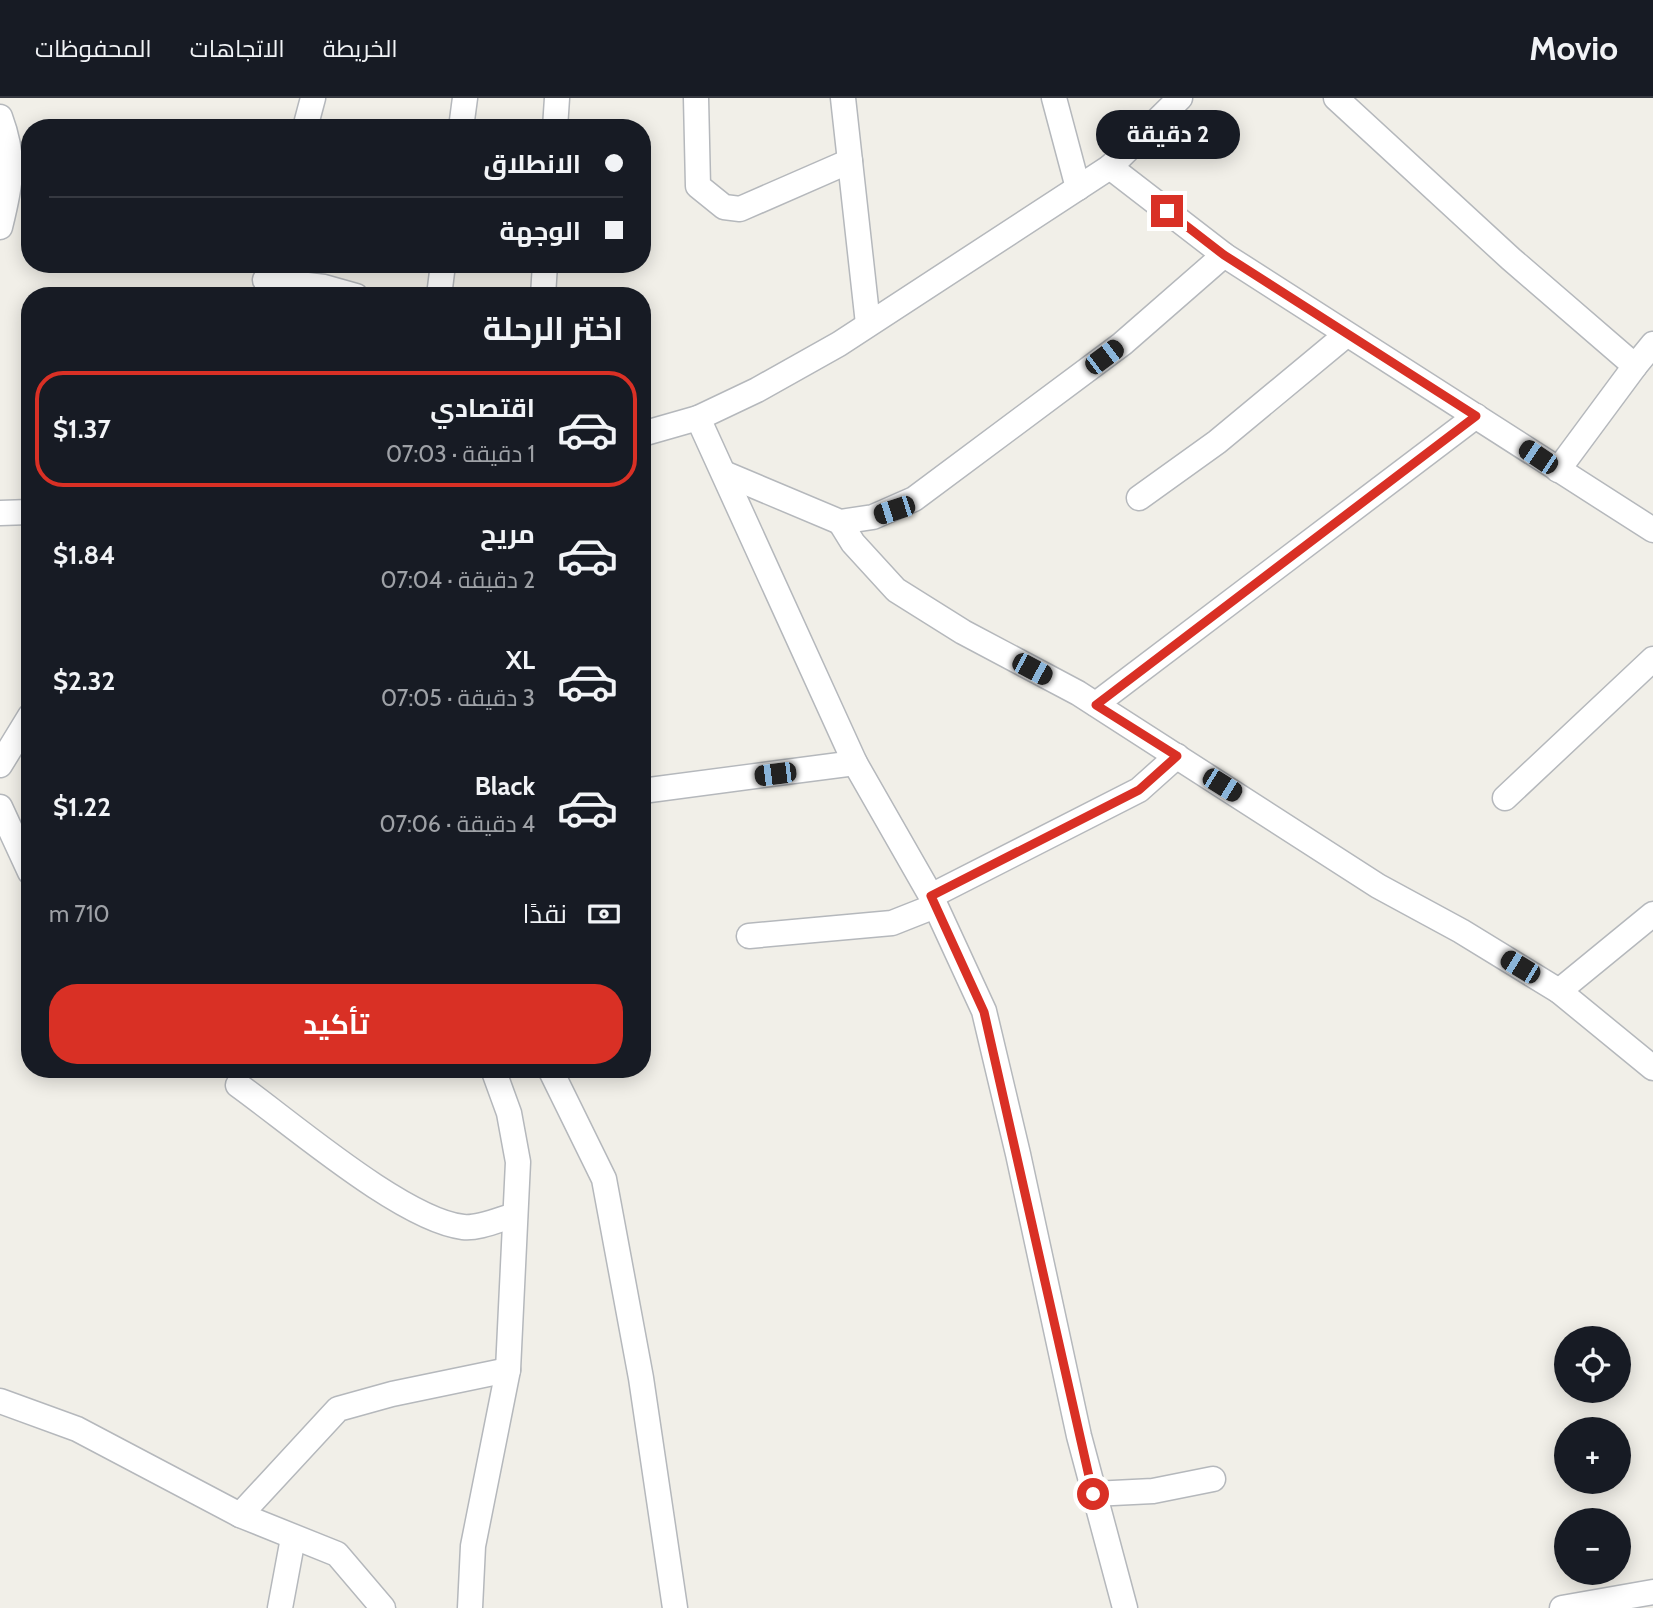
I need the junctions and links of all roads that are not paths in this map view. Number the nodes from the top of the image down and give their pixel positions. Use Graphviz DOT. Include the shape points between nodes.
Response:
graph roads {
  1 [pos="313,98"];
  2 [pos="465,98"];
  3 [pos="558,98"];
  4 [pos="696,98"];
  5 [pos="843,98"];
  6 [pos="1054,98"];
  7 [pos="1180,98"];
  8 [pos="1336,98"];
  9 [pos="1157,108"];
  10 [pos="0,117"];
  11 [pos="308,119"];
  12 [pos="462,119"];
  13 [pos="556,119"];
  14 [pos="850,161"];
  15 [pos="1110,167"];
  16 [pos="1078,188"];
  17 [pos="0,227"];
  18 [pos="1224,255"];
  19 [pos="265,280"];
  20 [pos="317,287"];
  21 [pos="868,324"];
  22 [pos="1346,335"];
  23 [pos="1653,344"];
  24 [pos="1635,366"];
  25 [pos="1476,416"];
  26 [pos="698,418"];
  27 [pos="651,431"];
  28 [pos="1558,470"];
  29 [pos="726,474"];
  30 [pos="1139,498"];
  31 [pos="21,512"];
  32 [pos="0,513"];
  33 [pos="840,522"];
  34 [pos="1653,530"];
  35 [pos="1653,659"];
  36 [pos="1096,705"];
  37 [pos="21,739"];
  38 [pos="1177,756"];
  39 [pos="14,757"];
  40 [pos="855,763"];
  41 [pos="651,790"];
  42 [pos="1505,798"];
  43 [pos="0,807"];
  44 [pos="21,852"];
  45 [pos="933,901"];
  46 [pos="1653,914"];
  47 [pos="749,936"];
  48 [pos="1559,991"];
  49 [pos="1653,1068"];
  50 [pos="496,1078"];
  51 [pos="554,1078"];
  52 [pos="239,1085"];
  53 [pos="515,1215"];
  54 [pos="508,1370"];
  55 [pos="0,1401"];
  56 [pos="1213,1479"];
  57 [pos="1093,1494"];
  58 [pos="240,1515"];
  59 [pos="293,1538"];
  60 [pos="1653,1592"];
  61 [pos="280,1608"];
  62 [pos="383,1608"];
  63 [pos="470,1608"];
  64 [pos="675,1608"];
  65 [pos="1125,1608"];
  66 [pos="1562,1608"];
  1 -- 11 [label="street"];
  2 -- 12 [label="street"];
  3 -- 13 [label="street"];
  4 -- 14 [label="street" via="698,186 724,207 751,205"];
  5 -- 14 [label="street"];
  6 -- 16 [label="street"];
  7 -- 9 [label="street"];
  8 -- 24 [label="street"];
  9 -- 15 [label="street"];
  10 -- 17 [label="street" via="9,141 12,176"];
  14 -- 21 [label="street"];
  15 -- 16 [label="street"];
  15 -- 18 [label="street"];
  16 -- 21 [label="street"];
  18 -- 22 [label="street"];
  18 -- 33 [label="street" via="1122,344 914,499 873,517"];
  19 -- 20 [label="street"];
  21 -- 26 [label="street" via="802,366"];
  22 -- 25 [label="street"];
  22 -- 30 [label="street" via="1217,442"];
  23 -- 24 [label="street"];
  24 -- 28 [label="street"];
  25 -- 28 [label="street"];
  25 -- 36 [label="street"];
  26 -- 27 [label="street"];
  26 -- 29 [label="street"];
  28 -- 34 [label="street"];
  29 -- 33 [label="street"];
  29 -- 40 [label="street"];
  31 -- 32 [label="street"];
  33 -- 36 [label="street" via="896,590"];
  35 -- 42 [label="street"];
  36 -- 38 [label="street"];
  37 -- 39 [label="street"];
  38 -- 45 [label="street" via="1139,790"];
  38 -- 48 [label="street" via="1378,886"];
  40 -- 41 [label="street"];
  40 -- 45 [label="street"];
  43 -- 44 [label="street"];
  45 -- 47 [label="street" via="892,923"];
  45 -- 57 [label="street" via="984,1012"];
  46 -- 48 [label="street"];
  48 -- 49 [label="street"];
  50 -- 53 [label="street" via="519,1162"];
  51 -- 64 [label="street" via="604,1179 639,1365"];
  52 -- 53 [label="street" via="387,1193 432,1220 466,1228"];
  53 -- 54 [label="street"];
  54 -- 58 [label="street" via="338,1409"];
  54 -- 63 [label="street" via="472,1546"];
  55 -- 58 [label="street" via="76,1429"];
  56 -- 57 [label="street" via="1153,1491"];
  57 -- 65 [label="street"];
  58 -- 59 [label="street"];
  59 -- 61 [label="street"];
  59 -- 62 [label="street" via="337,1554"];
  60 -- 66 [label="street"];
}
